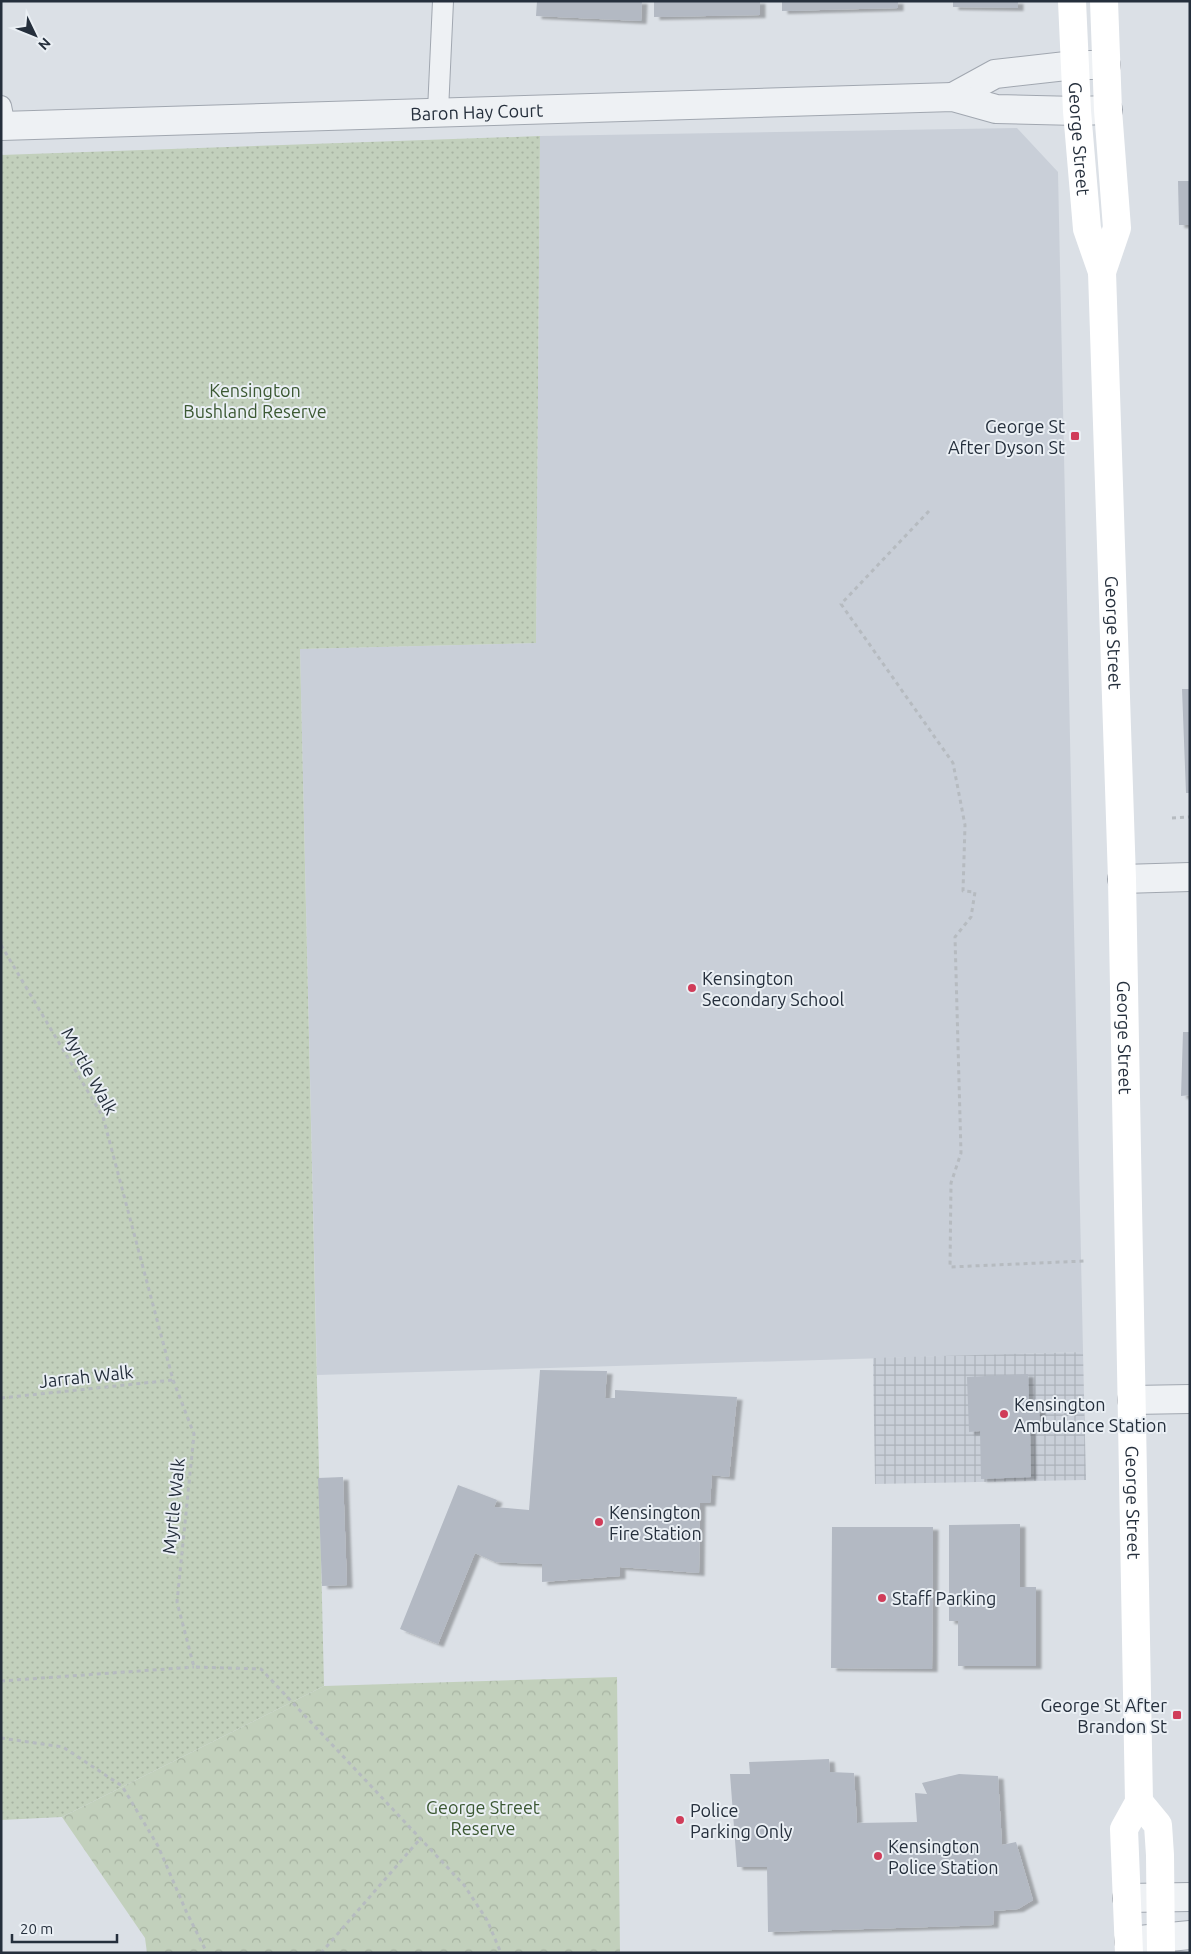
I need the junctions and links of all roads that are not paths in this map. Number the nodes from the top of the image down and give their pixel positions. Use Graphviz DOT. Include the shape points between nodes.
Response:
graph roads {
  1 [pos="443,1"];
  2 [pos="1072,1"];
  3 [pos="1104,1"];
  4 [pos="1075,65"];
  5 [pos="1106,65"];
  6 [pos="953,97"];
  7 [pos="1108,110"];
  8 [pos="1076,111"];
  9 [pos="438,112"];
  10 [pos="3,119"];
  11 [pos="1102,272"];
  12 [pos="1190,877"];
  13 [pos="1122,879"];
  14 [pos="1190,1399"];
  15 [pos="1132,1400"];
  16 [pos="1139,1802"];
  17 [pos="1160,1897"];
  18 [pos="1190,1897"];
  19 [pos="1127,1898"];
  20 [pos="1190,1936"];
  21 [pos="1160,1945"];
  22 [pos="1129,1947"];
  1 -- 9 [label="lane"];
  2 -- 4 [label="main road, George Street"];
  3 -- 5 [label="main road, George Street"];
  4 -- 5 [label="street, Baron Hay Court"];
  4 -- 6 [label="street, Baron Hay Court" via="995,74"];
  4 -- 8 [label="main road, George Street"];
  5 -- 7 [label="main road, George Street"];
  6 -- 8 [label="street, Baron Hay Court" via="996,109"];
  6 -- 9 [label="street, Baron Hay Court"];
  7 -- 8 [label="street, Baron Hay Court"];
  7 -- 11 [label="main road, George Street" via="1117,228"];
  8 -- 11 [label="main road, George Street" via="1087,229"];
  9 -- 10 [label="street, Baron Hay Court"];
  11 -- 13 [label="main road, George Street"];
  12 -- 13 [label="street"];
  13 -- 15 [label="main road, George Street"];
  14 -- 15 [label="street"];
  15 -- 16 [label="main road, George Street"];
  16 -- 17 [label="main road" via="1158,1825"];
  16 -- 19 [label="main road" via="1124,1829"];
  17 -- 18 [label="street"];
  17 -- 19 [label="street"];
  17 -- 21 [label="main road"];
  19 -- 22 [label="main road"];
  20 -- 21 [label="street"];
  21 -- 22 [label="street"];
}
